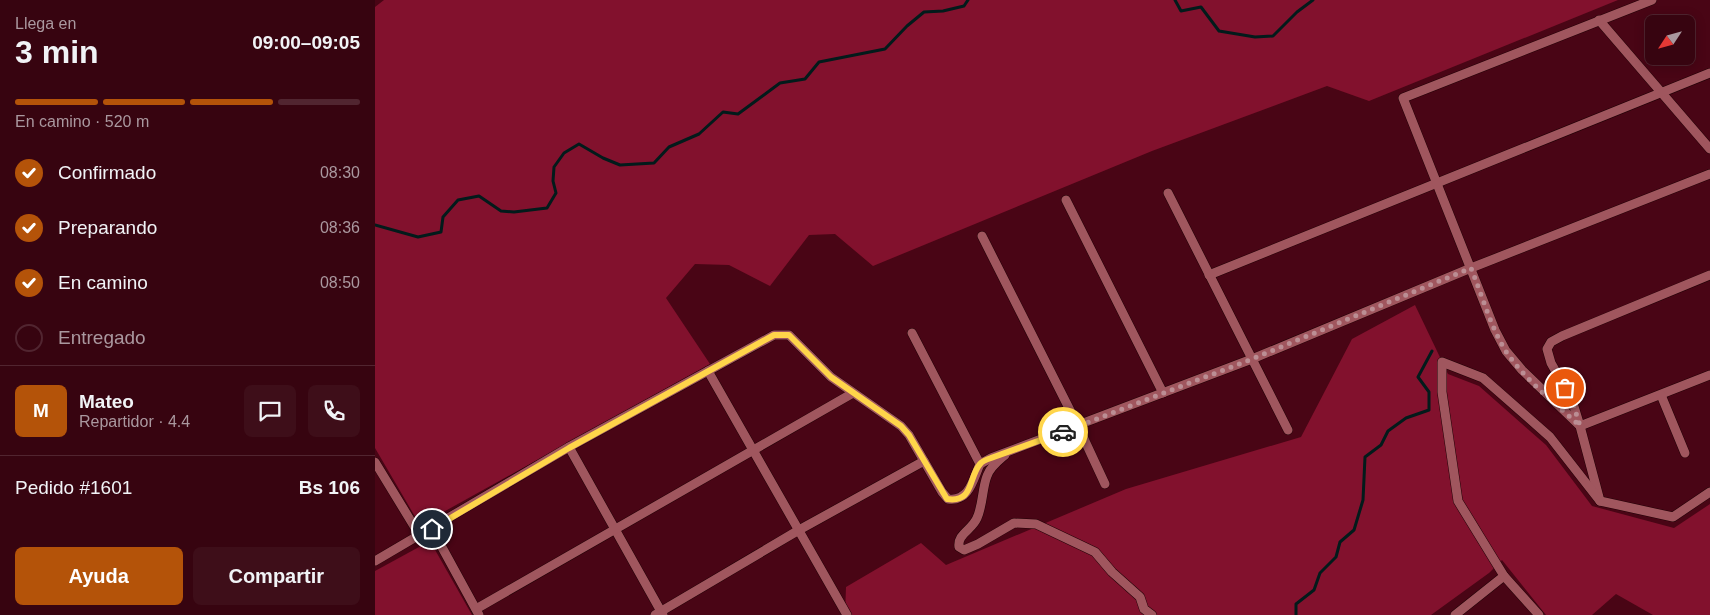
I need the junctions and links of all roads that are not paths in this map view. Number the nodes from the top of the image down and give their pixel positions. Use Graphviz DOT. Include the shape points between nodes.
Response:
graph roads {
  1 [pos="1651,0"];
  2 [pos="1599,20"];
  3 [pos="1710,73"];
  4 [pos="1662,93"];
  5 [pos="1710,149"];
  6 [pos="1710,174"];
  7 [pos="1437,184"];
  8 [pos="1168,192"];
  9 [pos="1065,200"];
  10 [pos="982,236"];
  11 [pos="1471,268"];
  12 [pos="1209,275"];
  13 [pos="1710,275"];
  14 [pos="912,334"];
  15 [pos="1252,359"];
  16 [pos="709,371"];
  17 [pos="1710,375"];
  18 [pos="1163,393"];
  19 [pos="853,394"];
  20 [pos="1661,395"];
  21 [pos="1078,426"];
  22 [pos="1580,426"];
  23 [pos="1288,430"];
  24 [pos="569,448"];
  25 [pos="753,450"];
  26 [pos="1685,453"];
  27 [pos="1006,454"];
  28 [pos="924,461"];
  29 [pos="375,462"];
  30 [pos="980,464"];
  31 [pos="1105,484"];
  32 [pos="1710,492"];
  33 [pos="1599,501"];
  34 [pos="432,529"];
  35 [pos="615,529"];
  36 [pos="799,530"];
  37 [pos="420,536"];
  38 [pos="375,561"];
  39 [pos="1504,576"];
  40 [pos="477,612"];
  41 [pos="659,614"];
  42 [pos="843,614"];
  43 [pos="1153,615"];
  44 [pos="1455,615"];
  45 [pos="1539,615"];
  1 -- 2 [label="street"];
  2 -- 4 [label="street"];
  2 -- 7 [label="street" via="1403,98"];
  3 -- 4 [label="street"];
  4 -- 5 [label="street"];
  4 -- 7 [label="street"];
  6 -- 11 [label="street"];
  7 -- 11 [label="street"];
  7 -- 12 [label="street"];
  8 -- 12 [label="street"];
  9 -- 18 [label="street"];
  10 -- 21 [label="street"];
  11 -- 15 [label="street"];
  11 -- 22 [label="street" via="1506,351"];
  12 -- 15 [label="street"];
  13 -- 22 [label="street" via="1551,342 1547,349 1551,363 1572,400"];
  14 -- 30 [label="street"];
  15 -- 18 [label="street"];
  15 -- 23 [label="street"];
  16 -- 19 [label="street" via="774,335 789,335"];
  16 -- 24 [label="street"];
  16 -- 25 [label="street"];
  17 -- 20 [label="street"];
  18 -- 21 [label="street"];
  19 -- 25 [label="street"];
  19 -- 28 [label="street" via="901,426"];
  20 -- 22 [label="street"];
  20 -- 26 [label="street"];
  21 -- 27 [label="street"];
  21 -- 31 [label="street"];
  22 -- 33 [label="street"];
  24 -- 34 [label="street"];
  24 -- 35 [label="street"];
  25 -- 35 [label="street"];
  25 -- 36 [label="street"];
  27 -- 30 [label="street"];
  27 -- 43 [label="street" via="987,475 978,516 974,525 961,536 959,547 964,550 978,544 1014,523 1036,524 1095,552 1140,597 1144,609"];
  28 -- 30 [label="street" via="947,499 957,500 964,496"];
  28 -- 36 [label="street"];
  29 -- 37 [label="street"];
  32 -- 33 [label="street" via="1673,517"];
  33 -- 39 [label="street" via="1550,437 1483,378 1442,362 1442,392 1458,501"];
  34 -- 37 [label="street"];
  34 -- 40 [label="street"];
  35 -- 40 [label="street"];
  35 -- 41 [label="street"];
  36 -- 41 [label="street"];
  36 -- 42 [label="street"];
  37 -- 38 [label="street"];
  39 -- 44 [label="street"];
  39 -- 45 [label="street"];
}
